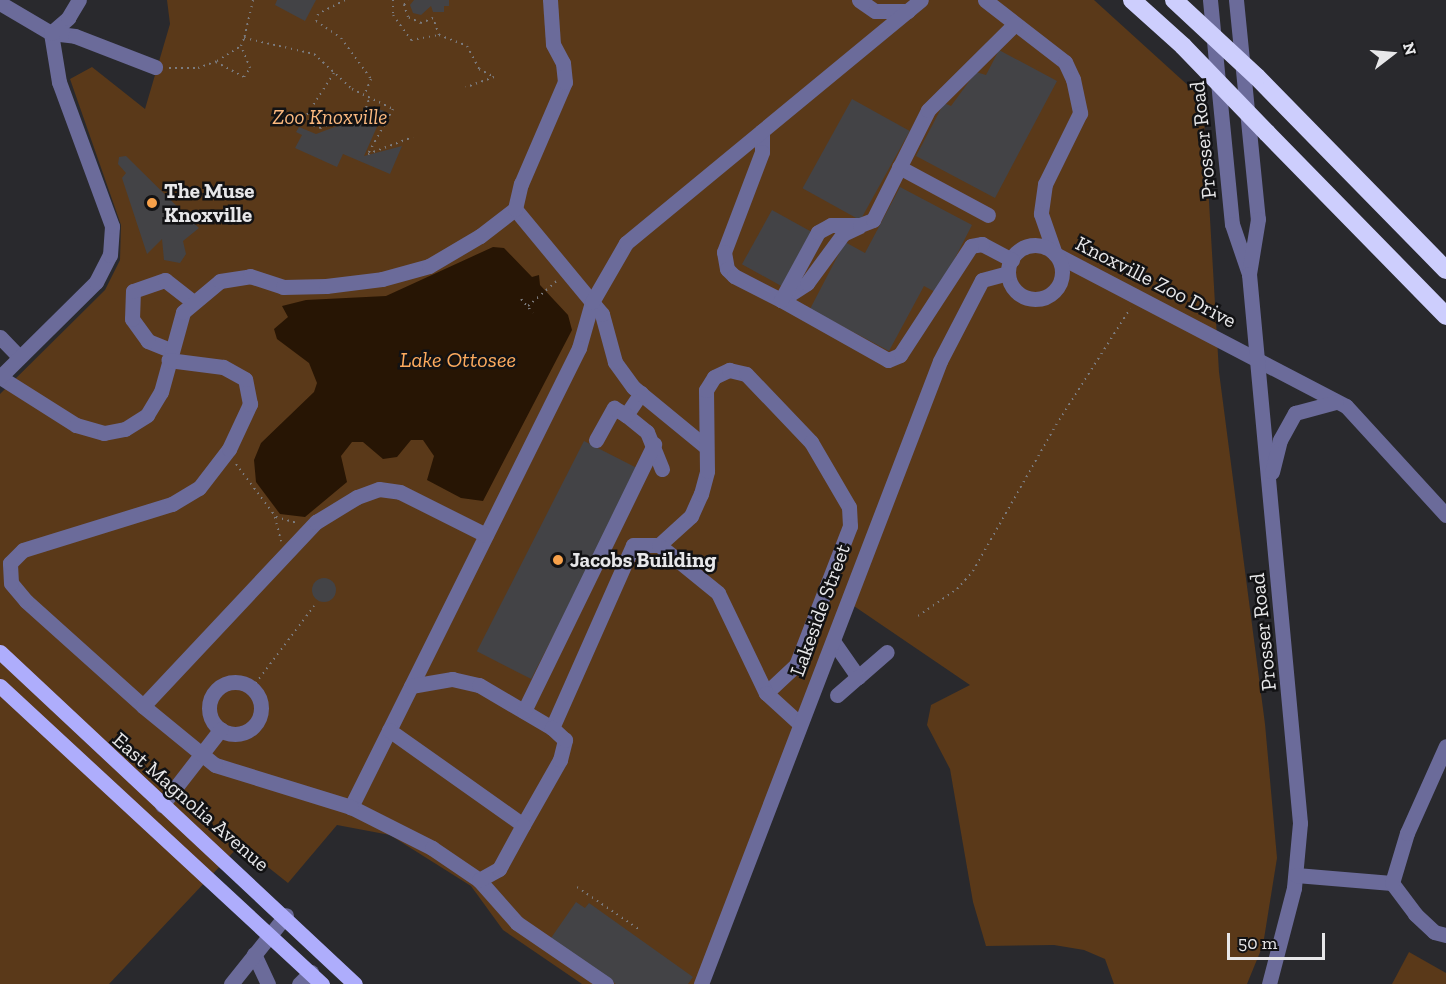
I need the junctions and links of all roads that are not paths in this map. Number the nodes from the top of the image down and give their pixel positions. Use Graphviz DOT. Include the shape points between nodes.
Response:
graph roads {
  1 [pos="79,0"];
  2 [pos="550,0"];
  3 [pos="859,0"];
  4 [pos="921,0"];
  5 [pos="984,0"];
  6 [pos="1132,0"];
  7 [pos="1174,0"];
  8 [pos="1210,0"];
  9 [pos="1236,0"];
  10 [pos="0,3"];
  11 [pos="908,11"];
  12 [pos="1015,24"];
  13 [pos="51,33"];
  14 [pos="161,67"];
  15 [pos="762,131"];
  16 [pos="899,168"];
  17 [pos="515,209"];
  18 [pos="988,214"];
  19 [pos="1055,254"];
  20 [pos="1010,266"];
  21 [pos="1446,270"];
  22 [pos="1249,274"];
  23 [pos="781,300"];
  24 [pos="193,302"];
  25 [pos="592,302"];
  26 [pos="1446,316"];
  27 [pos="0,337"];
  28 [pos="169,355"];
  29 [pos="20,357"];
  30 [pos="1257,358"];
  31 [pos="0,376"];
  32 [pos="641,393"];
  33 [pos="1337,402"];
  34 [pos="626,415"];
  35 [pos="596,440"];
  36 [pos="654,444"];
  37 [pos="706,447"];
  38 [pos="662,469"];
  39 [pos="1269,484"];
  40 [pos="1446,515"];
  41 [pos="486,535"];
  42 [pos="659,544"];
  43 [pos="5,558"];
  44 [pos="833,641"];
  45 [pos="0,652"];
  46 [pos="887,652"];
  47 [pos="824,665"];
  48 [pos="848,665"];
  49 [pos="858,677"];
  50 [pos="0,686"];
  51 [pos="411,686"];
  52 [pos="766,693"];
  53 [pos="837,695"];
  54 [pos="143,706"];
  55 [pos="524,711"];
  56 [pos="800,724"];
  57 [pos="552,728"];
  58 [pos="221,729"];
  59 [pos="389,730"];
  60 [pos="1446,746"];
  61 [pos="200,754"];
  62 [pos="162,805"];
  63 [pos="351,807"];
  64 [pos="523,825"];
  65 [pos="1296,875"];
  66 [pos="479,880"];
  67 [pos="1392,883"];
  68 [pos="286,915"];
  69 [pos="270,932"];
  70 [pos="1446,935"];
  71 [pos="254,954"];
  72 [pos="311,972"];
  73 [pos="231,984"];
  74 [pos="268,984"];
  75 [pos="299,984"];
  76 [pos="322,984"];
  77 [pos="355,984"];
  78 [pos="606,984"];
  79 [pos="701,984"];
  80 [pos="1269,984"];
  1 -- 13 [label="street" via="68,18"];
  2 -- 17 [label="street" via="554,44 563,63 565,82 521,184"];
  3 -- 11 [label="street" via="875,11"];
  4 -- 11 [label="street"];
  5 -- 12 [label="street, Knoxville Zoo Drive"];
  6 -- 26 [label="highway, bridge" via="1183,46"];
  7 -- 21 [label="highway, bridge" via="1257,77"];
  8 -- 22 [label="street, Prosser Road" via="1232,224"];
  9 -- 22 [label="street, Prosser Road" via="1257,219"];
  10 -- 13 [label="street"];
  11 -- 15 [label="street"];
  12 -- 16 [label="street" via="928,110"];
  12 -- 19 [label="street, Knoxville Zoo Drive" via="1065,62 1080,113 1045,184 1042,222"];
  13 -- 14 [label="street" via="75,36"];
  13 -- 29 [label="street" via="59,82 112,226 110,255 96,282"];
  15 -- 23 [label="street" via="762,152 724,252 727,269 734,276"];
  15 -- 25 [label="street" via="626,243"];
  16 -- 18 [label="street"];
  16 -- 23 [label="street" via="873,220 860,225 831,225 818,232"];
  17 -- 24 [label="street" via="449,254 401,274 326,286 283,287 250,276 220,281"];
  17 -- 25 [label="street"];
  19 -- 20 [label="street" via="1035,245 1019,250"];
  19 -- 20 [label="street" via="1062,273 1048,296 1022,295"];
  19 -- 30 [label="street, Knoxville Zoo Drive"];
  20 -- 23 [label="street" via="982,244 971,246 906,347 888,360"];
  20 -- 44 [label="street, Lakeside Street" via="982,280 940,361"];
  22 -- 30 [label="street, Prosser Road"];
  24 -- 28 [label="street" via="183,312"];
  24 -- 28 [label="street" via="165,280 133,291 132,319 148,341"];
  25 -- 32 [label="street" via="602,314 615,362"];
  25 -- 41 [label="street" via="579,348"];
  27 -- 29 [label="street"];
  28 -- 31 [label="street" via="161,392 147,415 125,429 104,433 76,425"];
  28 -- 43 [label="street" via="223,367 244,379 250,404 224,455 199,488 172,504"];
  29 -- 31 [label="street"];
  30 -- 33 [label="street, Knoxville Zoo Drive"];
  30 -- 39 [label="street, Prosser Road"];
  32 -- 34 [label="street"];
  32 -- 37 [label="street"];
  33 -- 39 [label="street" via="1295,413 1280,440"];
  33 -- 40 [label="street, Knoxville Zoo Drive"];
  34 -- 35 [label="street" via="614,408"];
  34 -- 36 [label="street"];
  36 -- 38 [label="street"];
  36 -- 55 [label="street"];
  37 -- 42 [label="street" via="707,471 694,509"];
  37 -- 52 [label="street" via="706,390 714,377 729,370 746,374 811,442 849,507 850,526 796,664"];
  39 -- 65 [label="street, Prosser Road" via="1299,800"];
  41 -- 51 [label="street"];
  41 -- 54 [label="street" via="400,492 379,489 357,497 316,522"];
  42 -- 52 [label="street" via="718,593"];
  42 -- 57 [label="street" via="633,545"];
  43 -- 54 [label="street" via="11,583 27,601"];
  44 -- 47 [label="street, Lakeside Street"];
  44 -- 48 [label="street"];
  45 -- 62 [label="main road, East Magnolia Avenue"];
  46 -- 49 [label="street"];
  47 -- 48 [label="street"];
  47 -- 56 [label="street, Lakeside Street"];
  48 -- 49 [label="street"];
  49 -- 53 [label="street"];
  50 -- 69 [label="main road, East Magnolia Avenue"];
  51 -- 55 [label="street" via="452,680 479,685"];
  51 -- 59 [label="street"];
  52 -- 56 [label="street"];
  54 -- 61 [label="street"];
  55 -- 57 [label="street"];
  56 -- 79 [label="street, Lakeside Street"];
  57 -- 64 [label="street" via="565,740 560,760"];
  58 -- 58 [label="street" via="211,716 214,692 236,682 252,688 260,703 257,720 245,732"];
  58 -- 61 [label="street"];
  59 -- 63 [label="street"];
  59 -- 64 [label="street"];
  60 -- 67 [label="street" via="1407,833"];
  61 -- 62 [label="street"];
  61 -- 63 [label="street" via="255,780"];
  62 -- 68 [label="main road, East Magnolia Avenue"];
  63 -- 66 [label="street" via="432,848"];
  64 -- 66 [label="street" via="499,869"];
  65 -- 67 [label="street"];
  65 -- 80 [label="street, Prosser Road"];
  66 -- 78 [label="street" via="517,922"];
  67 -- 70 [label="street" via="1414,914 1434,932"];
  68 -- 69 [label="street"];
  68 -- 77 [label="main road, East Magnolia Avenue"];
  69 -- 71 [label="street"];
  69 -- 72 [label="main road, East Magnolia Avenue"];
  71 -- 73 [label="street"];
  71 -- 74 [label="street"];
  72 -- 75 [label="street"];
  72 -- 76 [label="main road, East Magnolia Avenue"];
}
